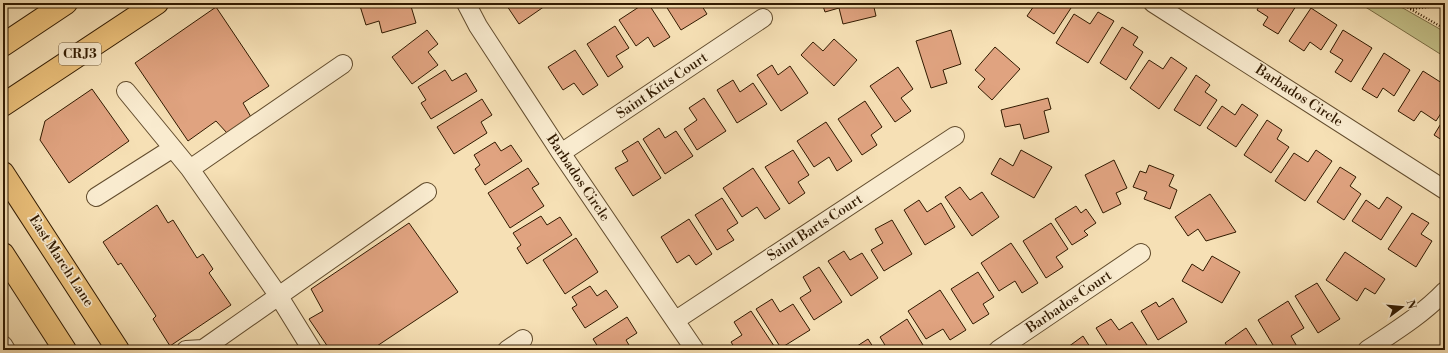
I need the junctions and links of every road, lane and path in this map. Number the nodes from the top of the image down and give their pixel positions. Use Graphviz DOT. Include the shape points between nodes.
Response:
graph roads {
  1 [pos="66,3"];
  2 [pos="156,3"];
  3 [pos="466,3"];
  4 [pos="1154,3"];
  5 [pos="1400,3"];
  6 [pos="1445,5"];
  7 [pos="1410,9"];
  8 [pos="763,18"];
  9 [pos="1445,29"];
  10 [pos="3,45"];
  11 [pos="343,64"];
  12 [pos="126,91"];
  13 [pos="3,105"];
  14 [pos="955,136"];
  15 [pos="173,148"];
  16 [pos="561,153"];
  17 [pos="190,168"];
  18 [pos="3,173"];
  19 [pos="1445,190"];
  20 [pos="427,192"];
  21 [pos="96,197"];
  22 [pos="3,254"];
  23 [pos="1141,254"];
  24 [pos="1445,291"];
  25 [pos="278,295"];
  26 [pos="676,320"];
  27 [pos="523,339"];
  28 [pos="3,345"];
  29 [pos="6,350"];
  30 [pos="65,350"];
  31 [pos="118,350"];
  32 [pos="197,350"];
  33 [pos="312,350"];
  34 [pos="507,350"];
  35 [pos="695,350"];
  36 [pos="998,350"];
  37 [pos="1367,350"];
  1 -- 10 [label="main road"];
  2 -- 13 [label="main road, CR J3"];
  3 -- 16 [label="street, Barbados Circle" via="478,26"];
  4 -- 19 [label="street, Barbados Circle"];
  5 -- 7 [label="path"];
  6 -- 7 [label="path"];
  7 -- 9 [label="path"];
  8 -- 16 [label="street, Saint Kitts Court"];
  11 -- 17 [label="street"];
  12 -- 15 [label="street"];
  14 -- 26 [label="street, Saint Barts Court"];
  15 -- 17 [label="street"];
  15 -- 21 [label="street"];
  16 -- 26 [label="street, Barbados Circle"];
  17 -- 25 [label="street"];
  18 -- 31 [label="main road, East March Lane"];
  20 -- 25 [label="street"];
  22 -- 30 [label="main road"];
  23 -- 36 [label="street, Barbados Court"];
  24 -- 37 [label="street" via="1413,319"];
  25 -- 32 [label="street"];
  25 -- 33 [label="street"];
  26 -- 35 [label="street, Barbados Circle"];
  27 -- 34 [label="street"];
  28 -- 29 [label="street"];
}
